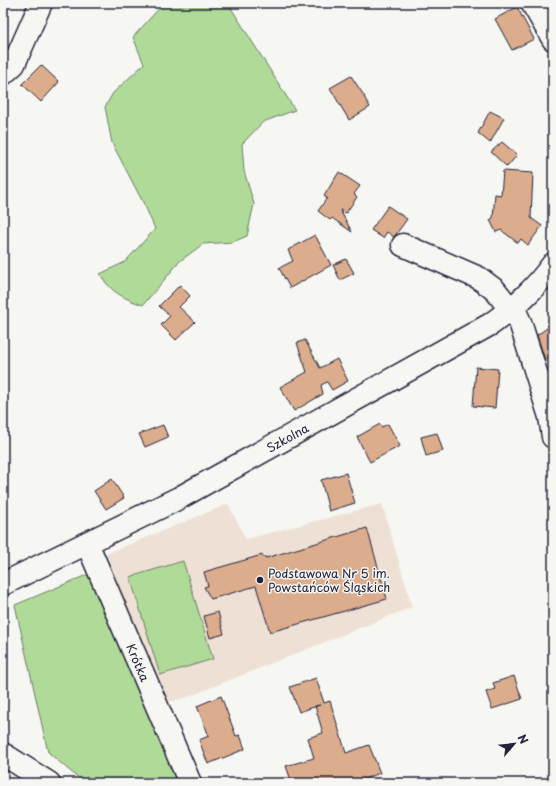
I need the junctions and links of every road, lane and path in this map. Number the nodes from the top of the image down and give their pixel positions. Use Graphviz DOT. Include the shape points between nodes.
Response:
graph roads {
  1 [pos="532,3"];
  2 [pos="39,4"];
  3 [pos="553,39"];
  4 [pos="3,74"];
  5 [pos="403,245"];
  6 [pos="553,264"];
  7 [pos="512,308"];
  8 [pos="553,437"];
  9 [pos="87,543"];
  10 [pos="3,584"];
  11 [pos="3,754"];
  12 [pos="49,783"];
  13 [pos="190,783"];
  1 -- 3 [label="street"];
  2 -- 4 [label="street" via="14,64"];
  5 -- 7 [label="street" via="479,278"];
  6 -- 7 [label="street, Szkolna" via="530,292"];
  7 -- 8 [label="street" via="520,322 550,417"];
  7 -- 9 [label="street, Szkolna" via="477,331 226,473"];
  9 -- 10 [label="street, Szkolna"];
  9 -- 13 [label="street, Krótka"];
  11 -- 12 [label="street"];
}
